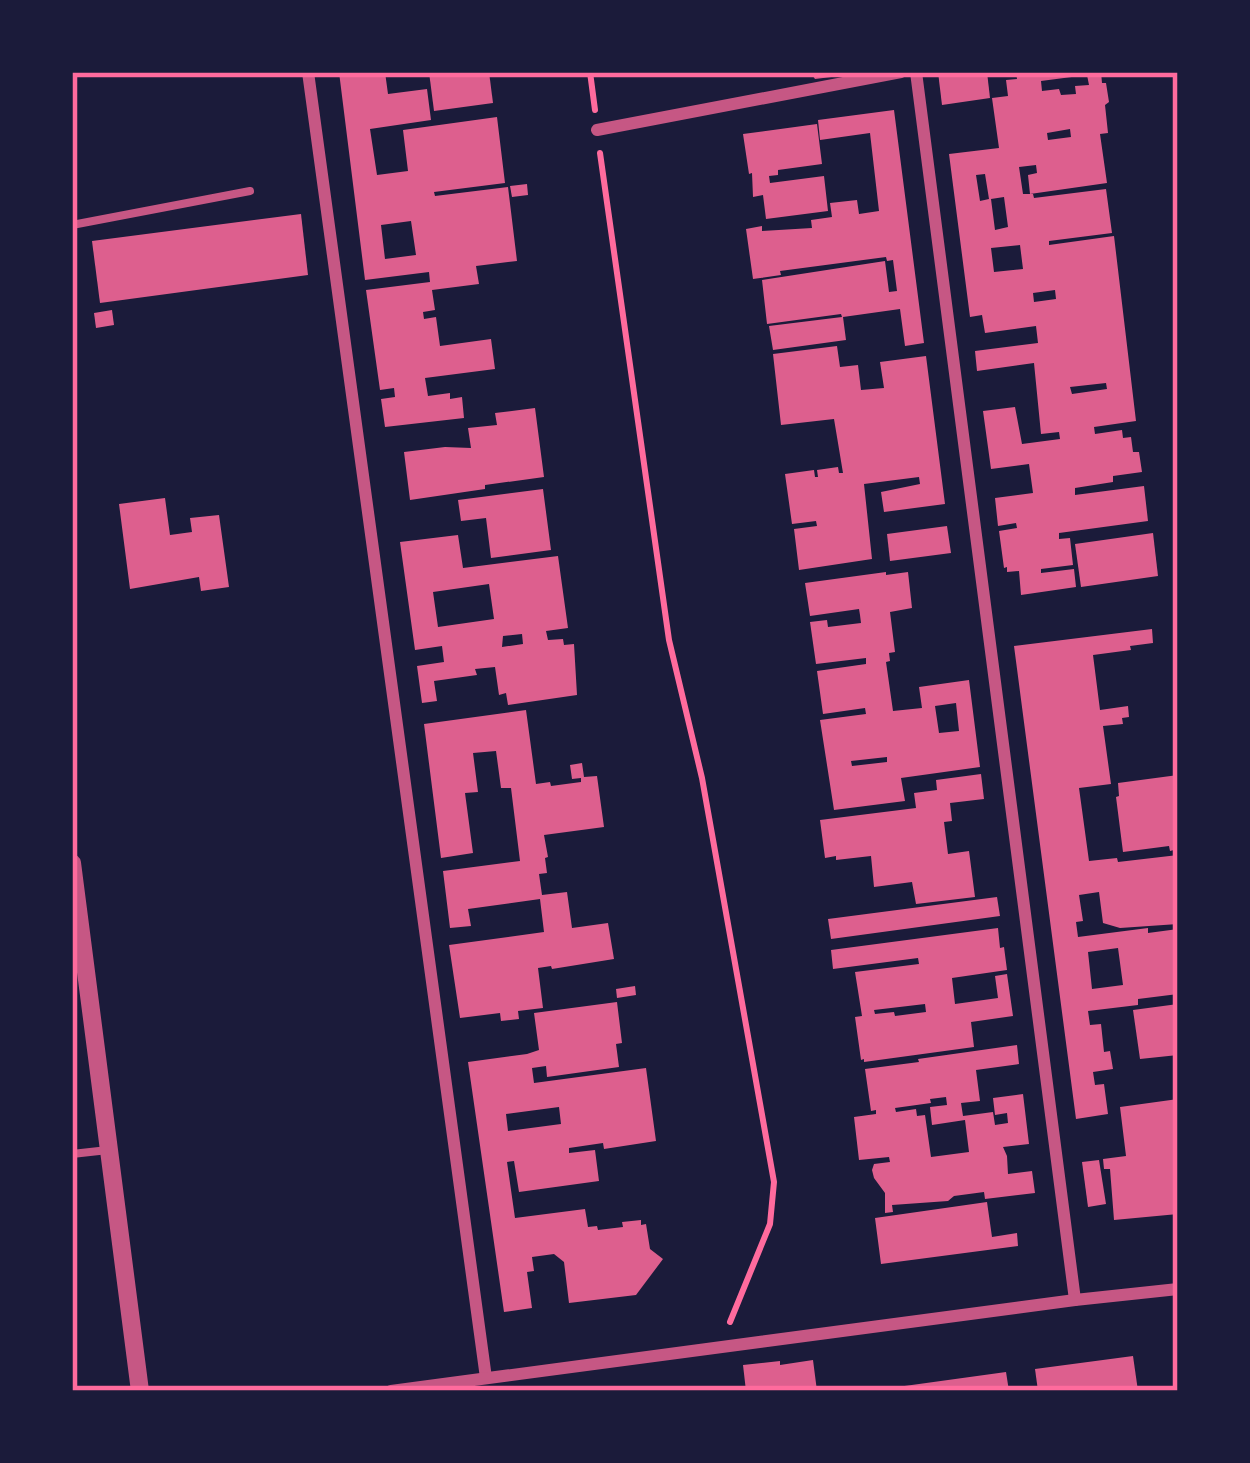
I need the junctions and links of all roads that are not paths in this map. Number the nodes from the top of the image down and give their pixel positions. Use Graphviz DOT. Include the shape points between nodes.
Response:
graph roads {
  1 [pos="308,72"];
  2 [pos="902,72"];
  3 [pos="916,72"];
  4 [pos="597,130"];
  5 [pos="250,191"];
  6 [pos="72,225"];
  7 [pos="72,863"];
  8 [pos="109,1150"];
  9 [pos="72,1154"];
  10 [pos="1178,1289"];
  11 [pos="1075,1300"];
  12 [pos="486,1378"];
  13 [pos="140,1391"];
  14 [pos="391,1391"];
  1 -- 12 [label="street"];
  2 -- 4 [label="street"];
  3 -- 11 [label="street"];
  5 -- 6 [label="lane"];
  7 -- 8 [label="street"];
  8 -- 9 [label="lane"];
  8 -- 13 [label="street"];
  10 -- 11 [label="street"];
  11 -- 12 [label="street"];
  12 -- 14 [label="street"];
}
